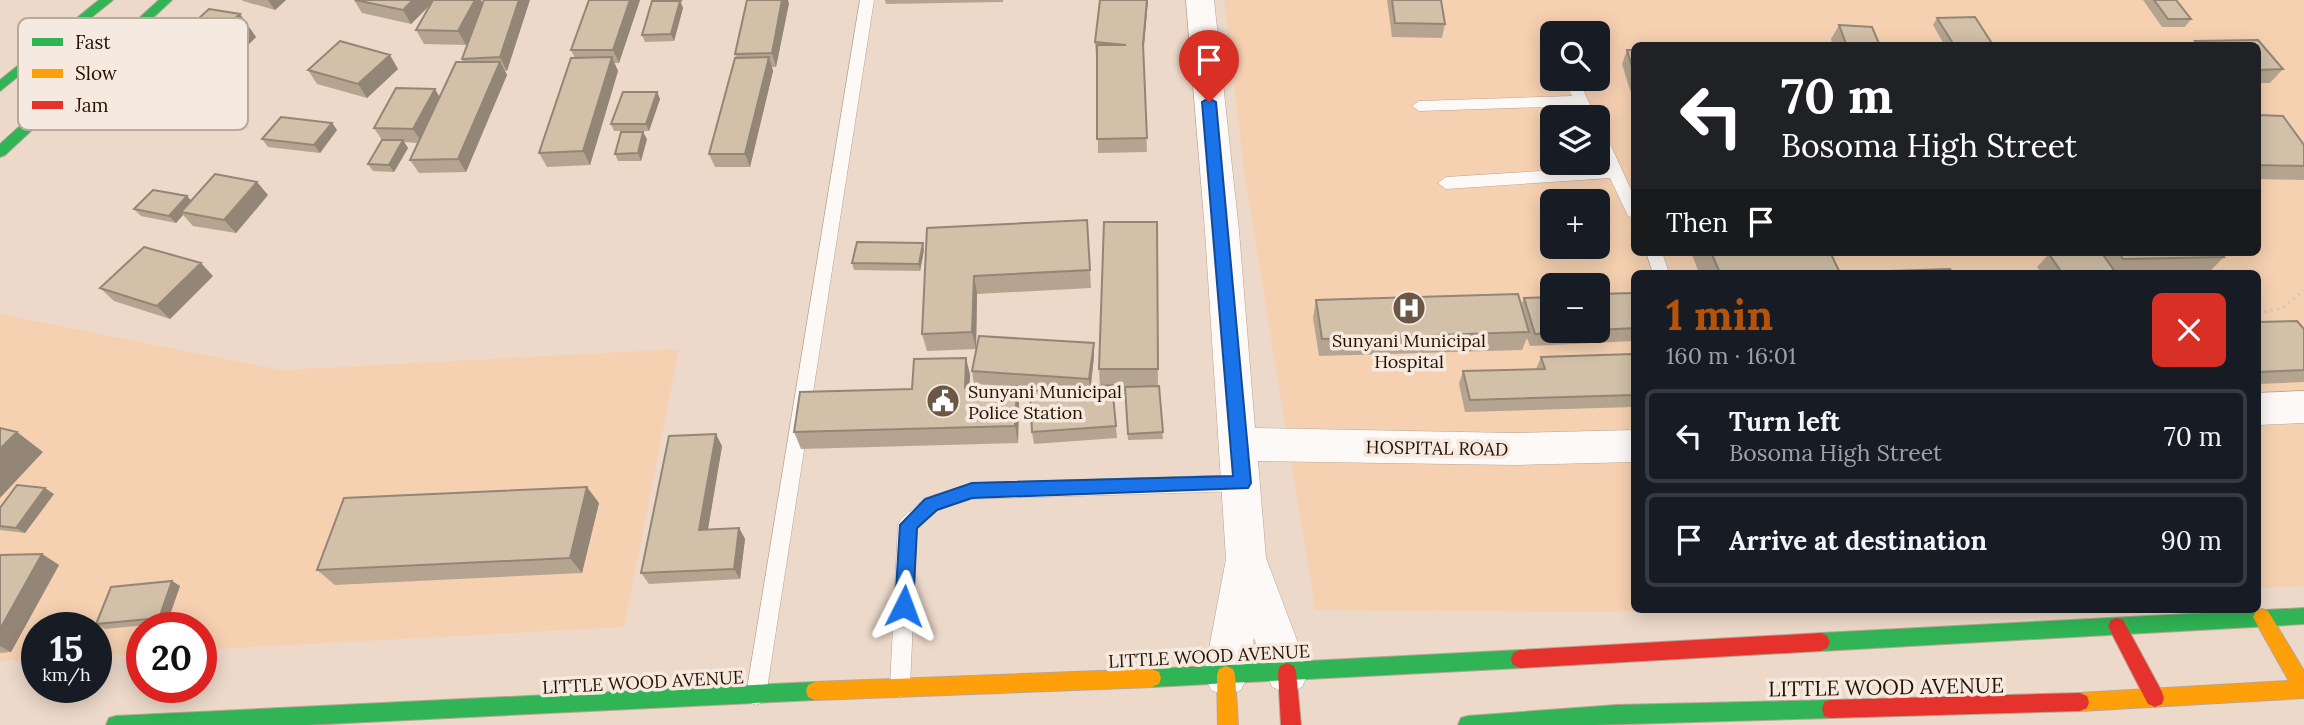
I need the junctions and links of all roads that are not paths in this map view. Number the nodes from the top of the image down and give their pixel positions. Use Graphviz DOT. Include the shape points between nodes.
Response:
graph roads {
  1 [pos="107,0"];
  2 [pos="166,0"];
  3 [pos="867,0"];
  4 [pos="1199,0"];
  5 [pos="85,18"];
  6 [pos="146,18"];
  7 [pos="18,72"];
  8 [pos="0,87"];
  9 [pos="1577,91"];
  10 [pos="1582,101"];
  11 [pos="1584,105"];
  12 [pos="1419,107"];
  13 [pos="24,130"];
  14 [pos="0,152"];
  15 [pos="1610,161"];
  16 [pos="1615,172"];
  17 [pos="1446,183"];
  18 [pos="1631,206"];
  19 [pos="2304,407"];
  20 [pos="2261,409"];
  21 [pos="1240,443"];
  22 [pos="1631,446"];
  23 [pos="1242,483"];
  24 [pos="1246,559"];
  25 [pos="2304,616"];
  26 [pos="2262,617"];
  27 [pos="2117,626"];
  28 [pos="1287,672"];
  29 [pos="1226,675"];
  30 [pos="900,687"];
  31 [pos="2304,689"];
  32 [pos="756,695"];
  33 [pos="2155,698"];
  34 [pos="2057,715"];
  35 [pos="1618,720"];
  36 [pos="162,724"];
  37 [pos="116,725"];
  38 [pos="1228,725"];
  39 [pos="1291,725"];
  40 [pos="1468,725"];
  1 -- 5 [label="main road"];
  2 -- 6 [label="main road"];
  3 -- 32 [label="lane"];
  4 -- 21 [label="street"];
  7 -- 8 [label="main road"];
  9 -- 10 [label="lane"];
  10 -- 11 [label="lane"];
  10 -- 12 [label="lane"];
  13 -- 14 [label="main road"];
  15 -- 16 [label="lane"];
  16 -- 17 [label="lane"];
  16 -- 18 [label="lane"];
  19 -- 20 [label="street"];
  21 -- 22 [label="street, HOSPITAL ROAD" via="1513,449"];
  21 -- 23 [label="street"];
  23 -- 24 [label="street"];
  23 -- 30 [label="lane" via="972,491 932,504 908,525"];
  24 -- 28 [label="street"];
  24 -- 29 [label="street"];
  25 -- 26 [label="main road, LITTLE WOOD AVENUE"];
  26 -- 27 [label="main road, LITTLE WOOD AVENUE"];
  26 -- 31 [label="main road"];
  27 -- 28 [label="main road, LITTLE WOOD AVENUE"];
  27 -- 33 [label="main road"];
  28 -- 29 [label="main road, LITTLE WOOD AVENUE"];
  28 -- 39 [label="main road"];
  29 -- 30 [label="main road, LITTLE WOOD AVENUE"];
  29 -- 38 [label="main road"];
  30 -- 32 [label="main road, LITTLE WOOD AVENUE"];
  31 -- 33 [label="main road, LITTLE WOOD AVENUE"];
  32 -- 36 [label="main road, LITTLE WOOD AVENUE"];
  33 -- 34 [label="main road, LITTLE WOOD AVENUE"];
  34 -- 35 [label="main road, LITTLE WOOD AVENUE"];
  35 -- 40 [label="main road, LITTLE WOOD AVENUE"];
  36 -- 37 [label="main road, LITTLE WOOD AVENUE"];
}
